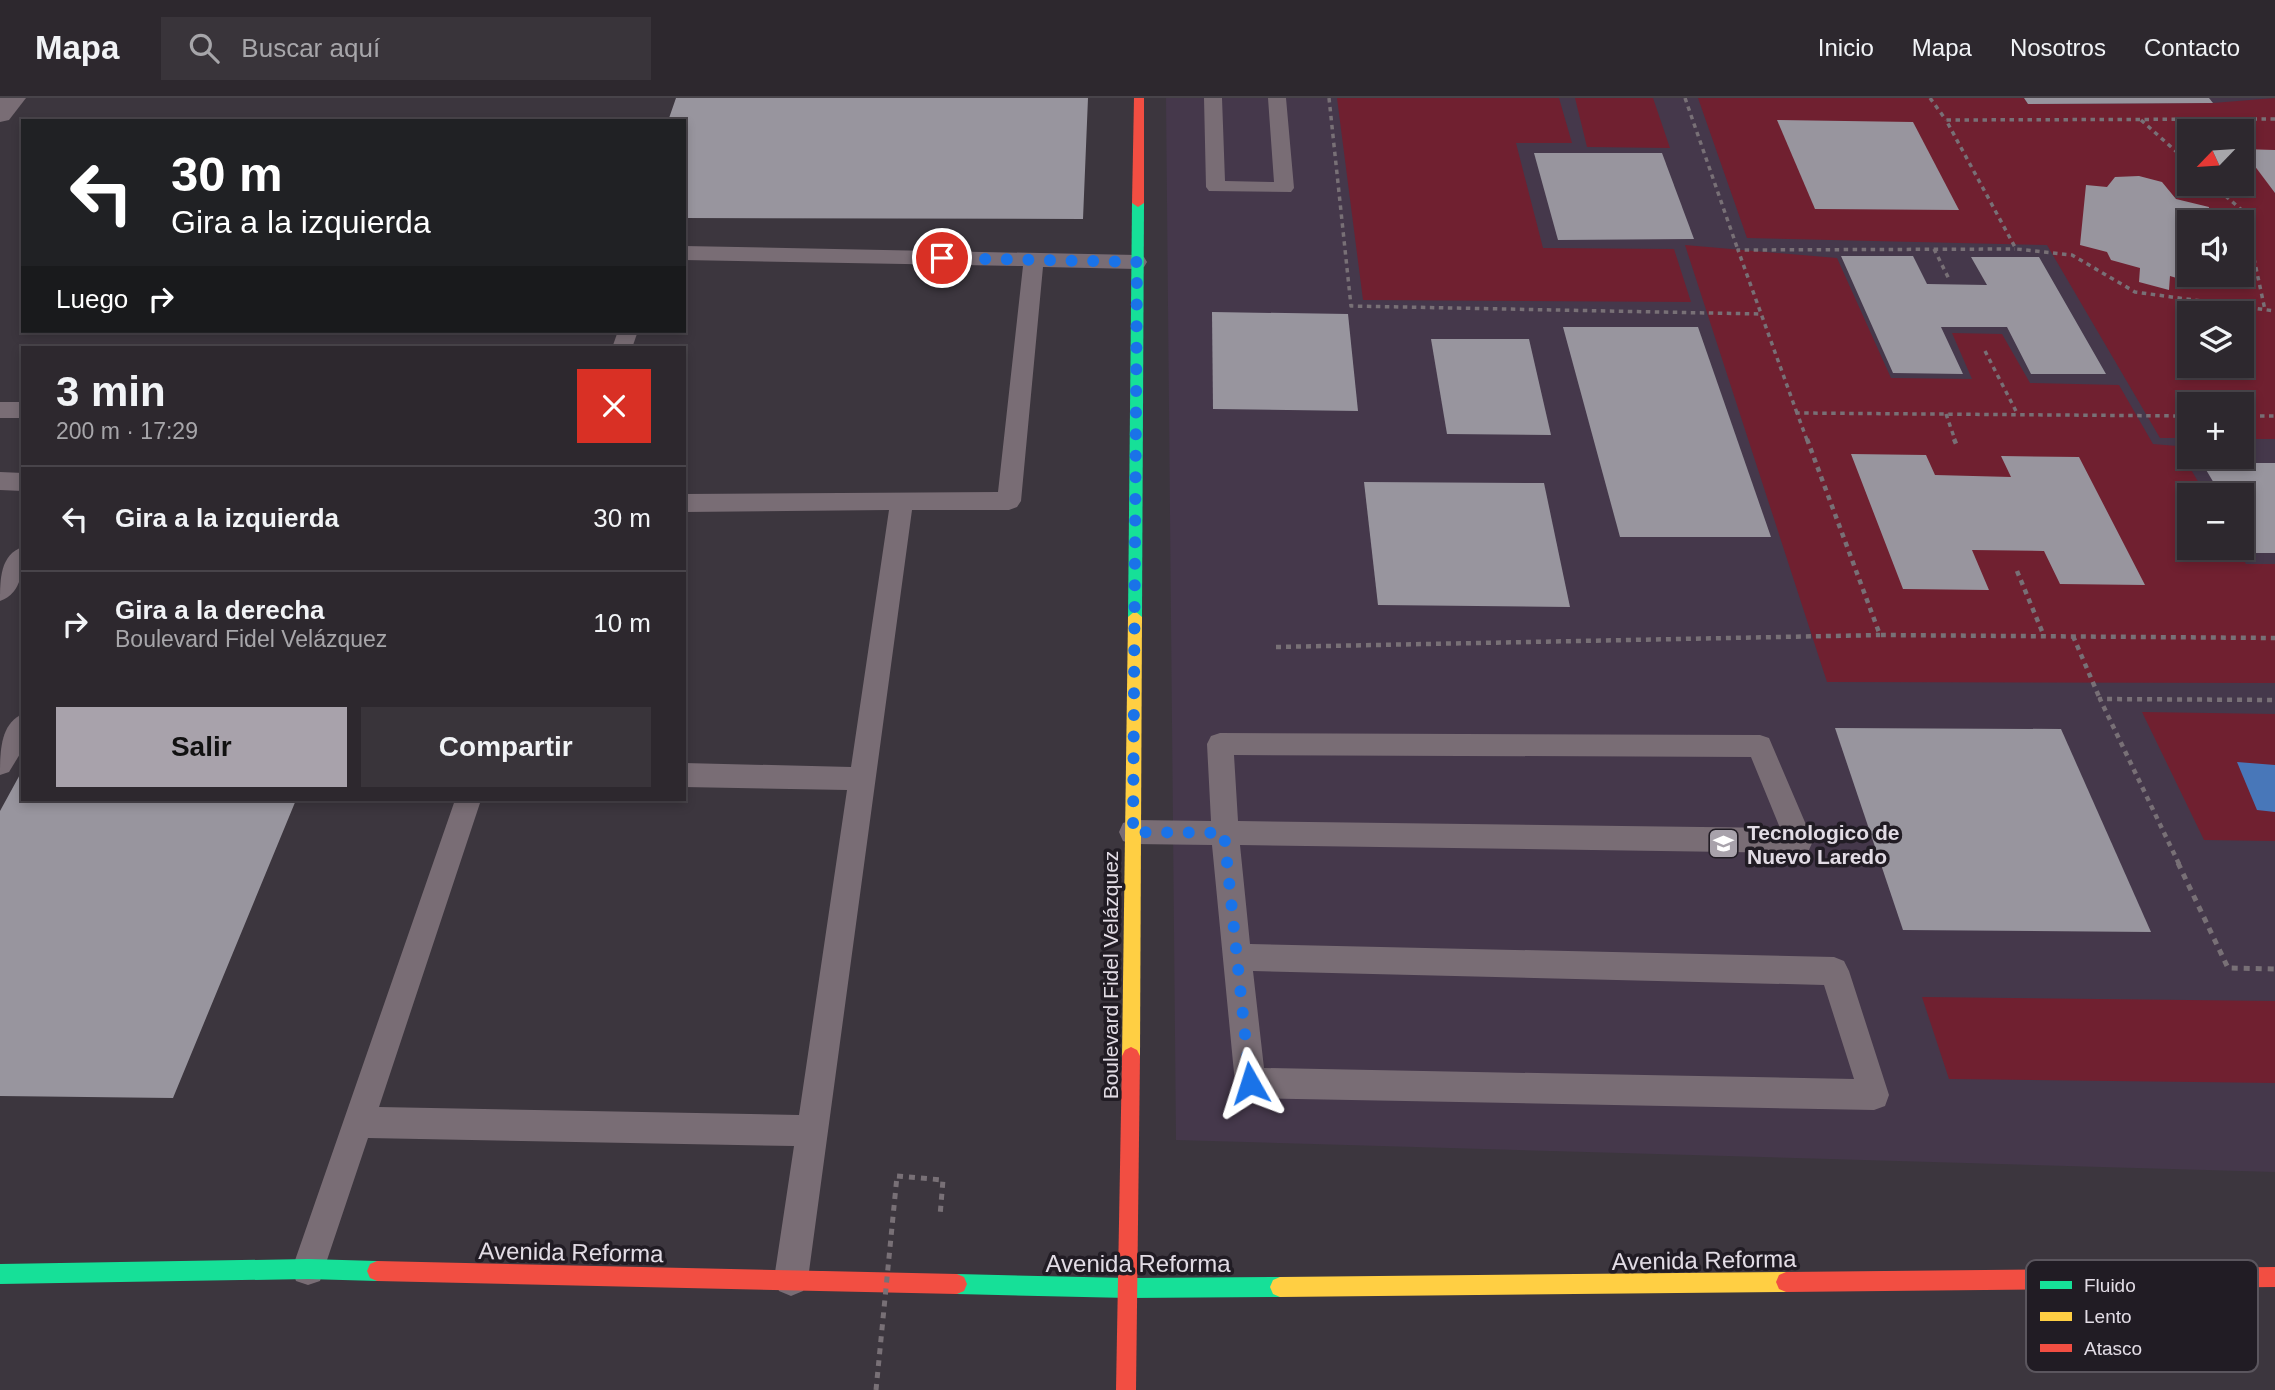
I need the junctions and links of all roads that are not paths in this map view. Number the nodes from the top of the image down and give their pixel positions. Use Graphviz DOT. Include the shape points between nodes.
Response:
graph roads {
  1 [pos="13,98"];
  2 [pos="1139,98"];
  3 [pos="1213,98"];
  4 [pos="1277,98"];
  5 [pos="0,114"];
  6 [pos="686,253"];
  7 [pos="1034,260"];
  8 [pos="1137,262"];
  9 [pos="0,410"];
  10 [pos="21,410"];
  11 [pos="0,481"];
  12 [pos="21,482"];
  13 [pos="902,500"];
  14 [pos="686,503"];
  15 [pos="14,559"];
  16 [pos="0,591"];
  17 [pos="21,728"];
  18 [pos="0,764"];
  19 [pos="686,775"];
  20 [pos="863,779"];
  21 [pos="468,801"];
  22 [pos="1133,832"];
  23 [pos="1224,833"];
  24 [pos="1237,957"];
  25 [pos="357,1122"];
  26 [pos="814,1131"];
  27 [pos="307,1269"];
  28 [pos="0,1274"];
  29 [pos="791,1279"];
  30 [pos="2026,1279"];
  31 [pos="1128,1288"];
  32 [pos="1126,1390"];
  1 -- 5 [label="street"];
  2 -- 8 [label="main road, Boulevard Fidel Velázquez"];
  3 -- 4 [label="lane" via="1216,187 1284,188"];
  6 -- 7 [label="lane"];
  7 -- 8 [label="lane"];
  7 -- 13 [label="lane" via="1009,501"];
  8 -- 22 [label="main road, Boulevard Fidel Velázquez"];
  9 -- 10 [label="lane"];
  11 -- 12 [label="lane"];
  13 -- 14 [label="lane"];
  13 -- 20 [label="lane"];
  15 -- 16 [label="lane"];
  17 -- 18 [label="lane"];
  19 -- 20 [label="lane"];
  20 -- 26 [label="lane"];
  21 -- 25 [label="lane"];
  22 -- 23 [label="lane"];
  22 -- 31 [label="main road, Boulevard Fidel Velázquez"];
  23 -- 23 [label="lane" via="1220,744 1760,746 1799,841"];
  23 -- 24 [label="lane"];
  24 -- 24 [label="lane" via="1250,1083 1874,1095 1834,971"];
  25 -- 26 [label="lane"];
  25 -- 27 [label="lane"];
  26 -- 29 [label="lane"];
  27 -- 28 [label="main road, Avenida Reforma"];
  27 -- 29 [label="main road, Avenida Reforma"];
  29 -- 31 [label="main road, Avenida Reforma"];
  30 -- 31 [label="main road, Avenida Reforma"];
  31 -- 32 [label="main road, Boulevard Fidel Velázquez"];
}
